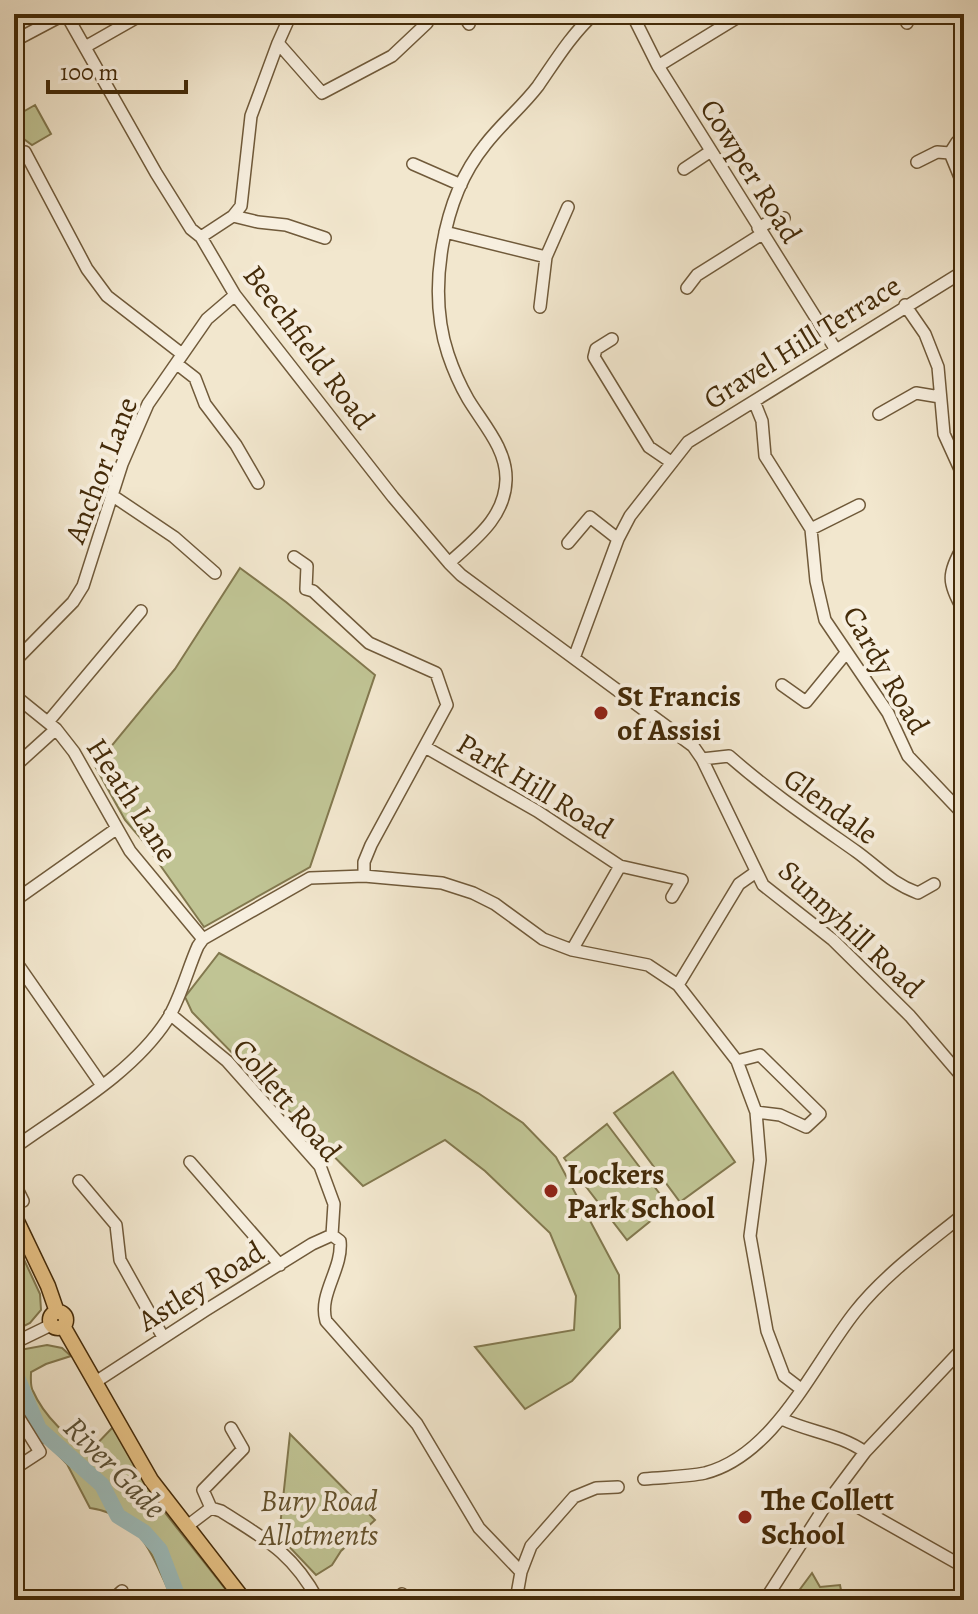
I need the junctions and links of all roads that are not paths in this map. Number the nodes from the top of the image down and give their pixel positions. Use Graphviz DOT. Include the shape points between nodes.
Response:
graph roads {
  1 [pos="65,14"];
  2 [pos="143,14"];
  3 [pos="291,14"];
  4 [pos="594,14"];
  5 [pos="632,14"];
  6 [pos="743,14"];
  7 [pos="427,23"];
  8 [pos="14,41"];
  9 [pos="278,43"];
  10 [pos="85,47"];
  11 [pos="658,66"];
  12 [pos="964,138"];
  13 [pos="711,151"];
  14 [pos="25,152"];
  15 [pos="950,153"];
  16 [pos="917,162"];
  17 [pos="413,164"];
  18 [pos="684,169"];
  19 [pos="461,185"];
  20 [pos="964,187"];
  21 [pos="568,207"];
  22 [pos="233,216"];
  23 [pos="784,218"];
  24 [pos="760,231"];
  25 [pos="445,232"];
  26 [pos="201,237"];
  27 [pos="325,238"];
  28 [pos="546,257"];
  29 [pos="964,271"];
  30 [pos="687,288"];
  31 [pos="235,295"];
  32 [pos="905,305"];
  33 [pos="540,307"];
  34 [pos="612,339"];
  35 [pos="836,350"];
  36 [pos="180,359"];
  37 [pos="940,397"];
  38 [pos="754,401"];
  39 [pos="879,414"];
  40 [pos="671,462"];
  41 [pos="964,478"];
  42 [pos="258,483"];
  43 [pos="113,496"];
  44 [pos="859,505"];
  45 [pos="811,529"];
  46 [pos="618,539"];
  47 [pos="568,543"];
  48 [pos="964,545"];
  49 [pos="294,557"];
  50 [pos="449,563"];
  51 [pos="215,573"];
  52 [pos="141,611"];
  53 [pos="964,611"];
  54 [pos="846,653"];
  55 [pos="574,658"];
  56 [pos="14,662"];
  57 [pos="782,685"];
  58 [pos="14,695"];
  59 [pos="52,725"];
  60 [pos="425,747"];
  61 [pos="702,759"];
  62 [pos="14,767"];
  63 [pos="964,815"];
  64 [pos="116,829"];
  65 [pos="620,866"];
  66 [pos="756,872"];
  67 [pos="364,876"];
  68 [pos="934,884"];
  69 [pos="672,897"];
  70 [pos="14,901"];
  71 [pos="203,939"];
  72 [pos="572,950"];
  73 [pos="14,959"];
  74 [pos="678,985"];
  75 [pos="170,1014"];
  76 [pos="737,1061"];
  77 [pos="964,1079"];
  78 [pos="101,1084"];
  79 [pos="756,1112"];
  80 [pos="14,1148"];
  81 [pos="190,1162"];
  82 [pos="79,1181"];
  83 [pos="14,1183"];
  84 [pos="23,1201"];
  85 [pos="964,1214"];
  86 [pos="14,1215"];
  87 [pos="332,1235"];
  88 [pos="280,1265"];
  89 [pos="57,1321"];
  90 [pos="163,1337"];
  91 [pos="16,1342"];
  92 [pos="964,1347"];
  93 [pos="97,1381"];
  94 [pos="801,1389"];
  95 [pos="14,1410"];
  96 [pos="782,1419"];
  97 [pos="231,1428"];
  98 [pos="865,1452"];
  99 [pos="14,1469"];
  100 [pos="644,1479"];
  101 [pos="618,1487"];
  102 [pos="835,1494"];
  103 [pos="211,1508"];
  104 [pos="186,1527"];
  105 [pos="964,1567"];
  106 [pos="521,1572"];
  107 [pos="122,1591"];
  108 [pos="112,1600"];
  109 [pos="244,1600"];
  110 [pos="318,1600"];
  111 [pos="516,1600"];
  112 [pos="765,1600"];
  1 -- 8 [label="street"];
  1 -- 10 [label="street, Beechfield Road"];
  2 -- 10 [label="street"];
  3 -- 9 [label="street"];
  4 -- 19 [label="street" via="483,147"];
  5 -- 11 [label="street, Cowper Road"];
  6 -- 11 [label="street"];
  7 -- 9 [label="street" via="392,56 322,93"];
  9 -- 22 [label="street" via="251,116 241,206"];
  10 -- 26 [label="street, Beechfield Road" via="156,173"];
  11 -- 13 [label="street, Cowper Road"];
  12 -- 15 [label="street"];
  13 -- 18 [label="street"];
  13 -- 24 [label="street, Cowper Road"];
  14 -- 36 [label="street" via="87,269 107,296"];
  15 -- 16 [label="street" via="937,152"];
  15 -- 20 [label="street"];
  17 -- 19 [label="street"];
  19 -- 25 [label="street"];
  21 -- 28 [label="street"];
  22 -- 26 [label="street"];
  22 -- 27 [label="street"];
  23 -- 24 [label="street"];
  24 -- 30 [label="street" via="697,275"];
  24 -- 35 [label="street, Cowper Road"];
  25 -- 28 [label="street"];
  25 -- 50 [label="street" via="438,264 448,354 500,449 506,480 489,527"];
  26 -- 31 [label="street, Beechfield Road"];
  28 -- 33 [label="street"];
  29 -- 32 [label="street, Gravel Hill Terrace"];
  31 -- 36 [label="street, Anchor Lane" via="207,319"];
  31 -- 50 [label="street, Beechfield Road"];
  32 -- 35 [label="street, Gravel Hill Terrace"];
  32 -- 37 [label="street" via="925,334 938,367"];
  34 -- 40 [label="street" via="596,349 594,357 649,447"];
  35 -- 38 [label="street, Gravel Hill Terrace"];
  36 -- 42 [label="street"];
  36 -- 43 [label="street, Anchor Lane" via="148,404"];
  37 -- 39 [label="street" via="916,393"];
  37 -- 41 [label="street" via="944,434"];
  38 -- 40 [label="street, Gravel Hill Terrace" via="693,437"];
  38 -- 45 [label="street, Cardy Road" via="765,456"];
  40 -- 46 [label="street, Gravel Hill Terrace"];
  43 -- 51 [label="street" via="174,537"];
  43 -- 56 [label="street, Anchor Lane" via="83,586"];
  44 -- 45 [label="street"];
  45 -- 54 [label="street, Cardy Road" via="825,620"];
  46 -- 47 [label="street" via="590,517"];
  46 -- 55 [label="street, Gravel Hill Terrace"];
  48 -- 53 [label="street" via="951,565 951,589"];
  49 -- 60 [label="street" via="307,566 306,589 369,643 436,673 447,705"];
  50 -- 55 [label="street, Beechfield Road"];
  52 -- 59 [label="street"];
  54 -- 57 [label="street" via="806,702"];
  54 -- 63 [label="street, Cardy Road" via="888,713 908,756"];
  55 -- 61 [label="street, Beechfield Road" via="693,746"];
  58 -- 59 [label="street, Heath Lane"];
  59 -- 62 [label="street"];
  59 -- 64 [label="street, Heath Lane" via="74,752"];
  60 -- 65 [label="street, Park Hill Road"];
  60 -- 67 [label="street" via="371,845"];
  61 -- 66 [label="street, Sunnyhill Road"];
  61 -- 68 [label="street, Glendale" via="729,756 768,791 897,885 918,893"];
  64 -- 70 [label="street"];
  64 -- 71 [label="street, Heath Lane"];
  65 -- 69 [label="street, Park Hill Road" via="682,880"];
  65 -- 72 [label="street, Park Hill Road"];
  66 -- 74 [label="street" via="739,884"];
  66 -- 77 [label="street, Sunnyhill Road" via="763,885 866,972"];
  67 -- 71 [label="street" via="310,878"];
  67 -- 72 [label="street" via="442,883 473,893 543,939"];
  71 -- 75 [label="street"];
  72 -- 74 [label="street" via="648,965"];
  73 -- 78 [label="street"];
  74 -- 76 [label="street"];
  75 -- 78 [label="street" via="147,1045"];
  75 -- 87 [label="street, Collett Road" via="227,1061 320,1166 334,1204"];
  76 -- 79 [label="street"];
  76 -- 79 [label="street" via="760,1055 820,1114 806,1127 780,1115"];
  78 -- 80 [label="street"];
  79 -- 94 [label="street" via="760,1160 750,1236 767,1331 784,1376"];
  81 -- 88 [label="street"];
  82 -- 90 [label="street" via="116,1225 120,1260"];
  83 -- 84 [label="street"];
  85 -- 94 [label="street" via="857,1309"];
  86 -- 89 [label="main road" via="48,1286"];
  87 -- 88 [label="street, Astley Road"];
  87 -- 106 [label="street, Collett Road" via="340,1241 341,1251 322,1309 326,1321 417,1424 479,1528"];
  88 -- 90 [label="street, Astley Road"];
  89 -- 91 [label="street"];
  89 -- 93 [label="main road"];
  90 -- 93 [label="street, Astley Road"];
  92 -- 98 [label="street"];
  93 -- 104 [label="main road" via="151,1480"];
  94 -- 96 [label="street"];
  95 -- 99 [label="street" via="40,1452"];
  96 -- 98 [label="street"];
  96 -- 100 [label="street" via="734,1462 704,1473"];
  97 -- 103 [label="street" via="243,1449 203,1490"];
  98 -- 102 [label="street"];
  101 -- 106 [label="street" via="574,1497 531,1546"];
  102 -- 105 [label="street"];
  102 -- 112 [label="street"];
  103 -- 104 [label="street"];
  103 -- 110 [label="street" via="276,1546 304,1573"];
  104 -- 109 [label="main road"];
  106 -- 111 [label="street"];
  107 -- 108 [label="street"];
}
